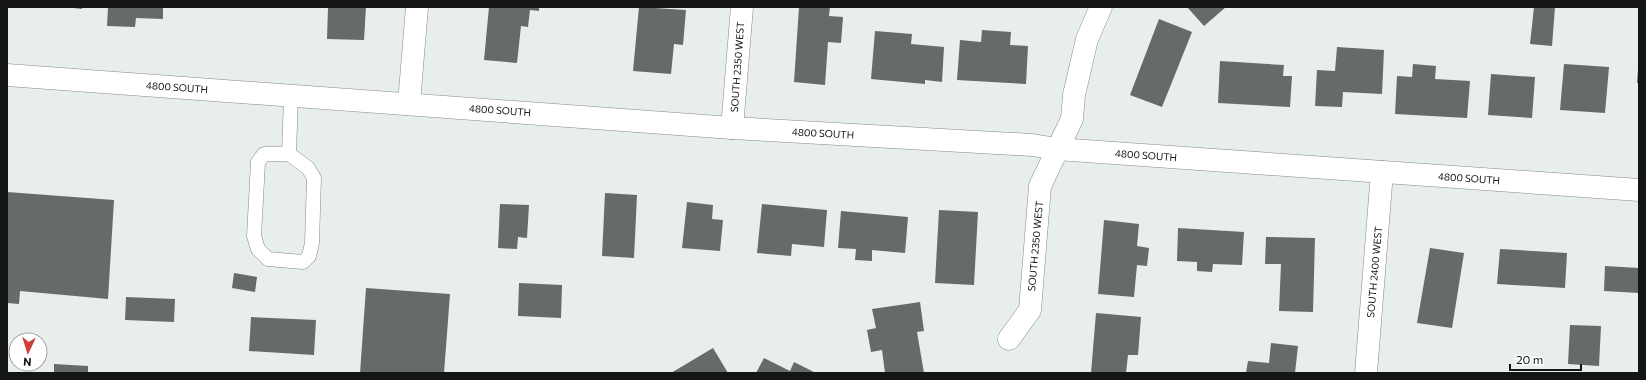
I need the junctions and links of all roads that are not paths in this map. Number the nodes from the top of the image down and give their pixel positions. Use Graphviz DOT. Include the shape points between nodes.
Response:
graph roads {
  1 [pos="417,7"];
  2 [pos="742,7"];
  3 [pos="1101,7"];
  4 [pos="7,76"];
  5 [pos="291,95"];
  6 [pos="409,103"];
  7 [pos="732,128"];
  8 [pos="1057,149"];
  9 [pos="289,154"];
  10 [pos="1382,172"];
  11 [pos="1639,190"];
  12 [pos="1009,339"];
  13 [pos="1366,373"];
  1 -- 6 [label="main road"];
  2 -- 7 [label="main road, SOUTH 2350 WEST"];
  3 -- 8 [label="main road" via="1086,39 1074,95 1072,119"];
  4 -- 5 [label="main road, 4800 SOUTH"];
  5 -- 6 [label="main road, 4800 SOUTH"];
  5 -- 9 [label="lane"];
  6 -- 7 [label="main road, 4800 SOUTH"];
  7 -- 8 [label="main road, 4800 SOUTH" via="1032,145"];
  8 -- 10 [label="main road, 4800 SOUTH"];
  8 -- 12 [label="main road, SOUTH 2350 WEST" via="1040,186 1030,310"];
  9 -- 9 [label="lane" via="264,154 258,162 254,236 258,249 268,260 303,262 309,256 312,243 314,178 308,168"];
  10 -- 11 [label="main road, 4800 SOUTH"];
  10 -- 13 [label="main road, SOUTH 2400 WEST"];
}
